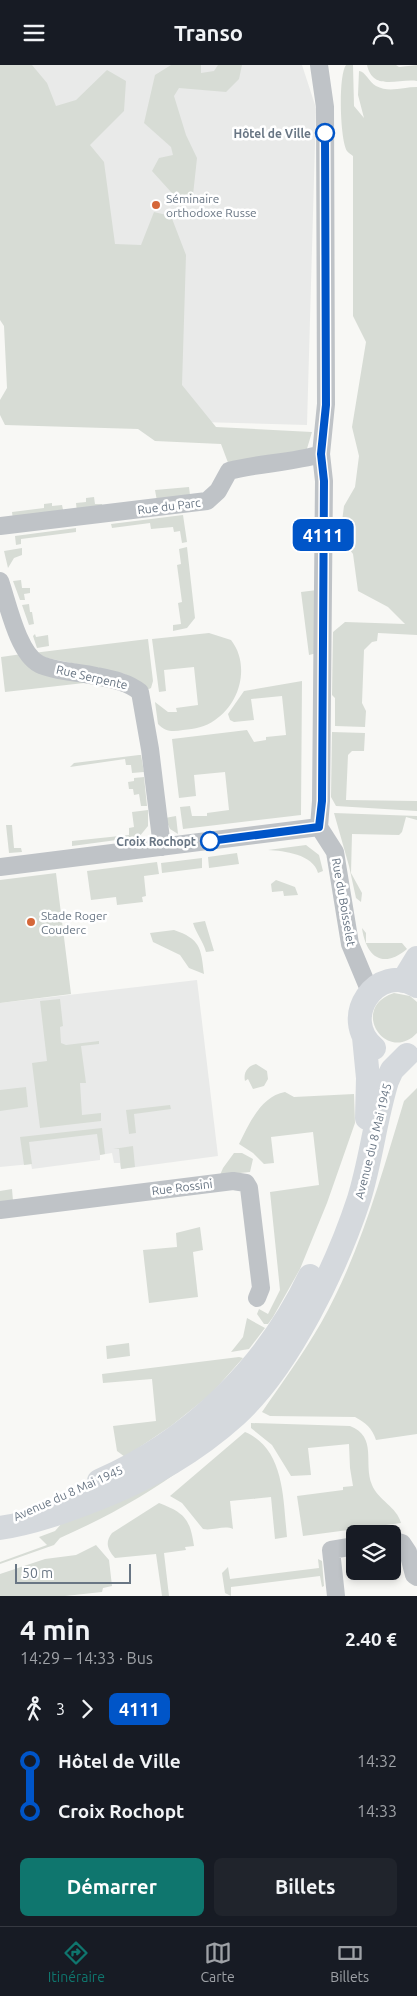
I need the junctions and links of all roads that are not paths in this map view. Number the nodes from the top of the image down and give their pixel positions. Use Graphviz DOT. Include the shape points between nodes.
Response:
graph roads {
  1 [pos="319,65"];
  2 [pos="322,447"];
  3 [pos="0,526"];
  4 [pos="0,581"];
  5 [pos="319,827"];
  6 [pos="162,847"];
  7 [pos="0,867"];
  8 [pos="417,958"];
  9 [pos="410,983"];
  10 [pos="370,991"];
  11 [pos="364,1037"];
  12 [pos="412,1052"];
  13 [pos="0,1210"];
  14 [pos="257,1298"];
  15 [pos="0,1522"];
  16 [pos="0,1527"];
  17 [pos="401,1543"];
  18 [pos="346,1548"];
  19 [pos="417,1577"];
  20 [pos="336,1596"];
  1 -- 2 [label="street" via="325,107 326,405"];
  2 -- 3 [label="street, Rue du Parc" via="297,461 229,471 218,491 207,501"];
  2 -- 5 [label="street" via="322,801"];
  4 -- 6 [label="street, Rue Serpente" via="22,644 30,657 49,667 108,679 133,686 140,692"];
  5 -- 6 [label="street"];
  5 -- 10 [label="street, Rue du Boisselet" via="335,852 350,944"];
  6 -- 7 [label="street"];
  8 -- 9 [label="main road"];
  9 -- 10 [label="main road" via="383,983"];
  10 -- 11 [label="main road, Avenue du 8 Mai 1945" via="364,999 359,1018"];
  11 -- 12 [label="main road" via="383,1053 395,1056"];
  11 -- 15 [label="main road, Avenue du 8 Mai 1945" via="368,1111 360,1152 346,1195 305,1287 252,1369 221,1401 174,1439 115,1474"];
  12 -- 16 [label="main road, Avenue du 8 Mai 1945" via="392,1070 387,1081 358,1200 322,1287 285,1353 244,1407 206,1441 118,1491 57,1515"];
  13 -- 14 [label="street, Rue Rossini" via="232,1181 246,1183 261,1288"];
  17 -- 19 [label="street" via="408,1551"];
  18 -- 20 [label="street" via="331,1550"];
}
